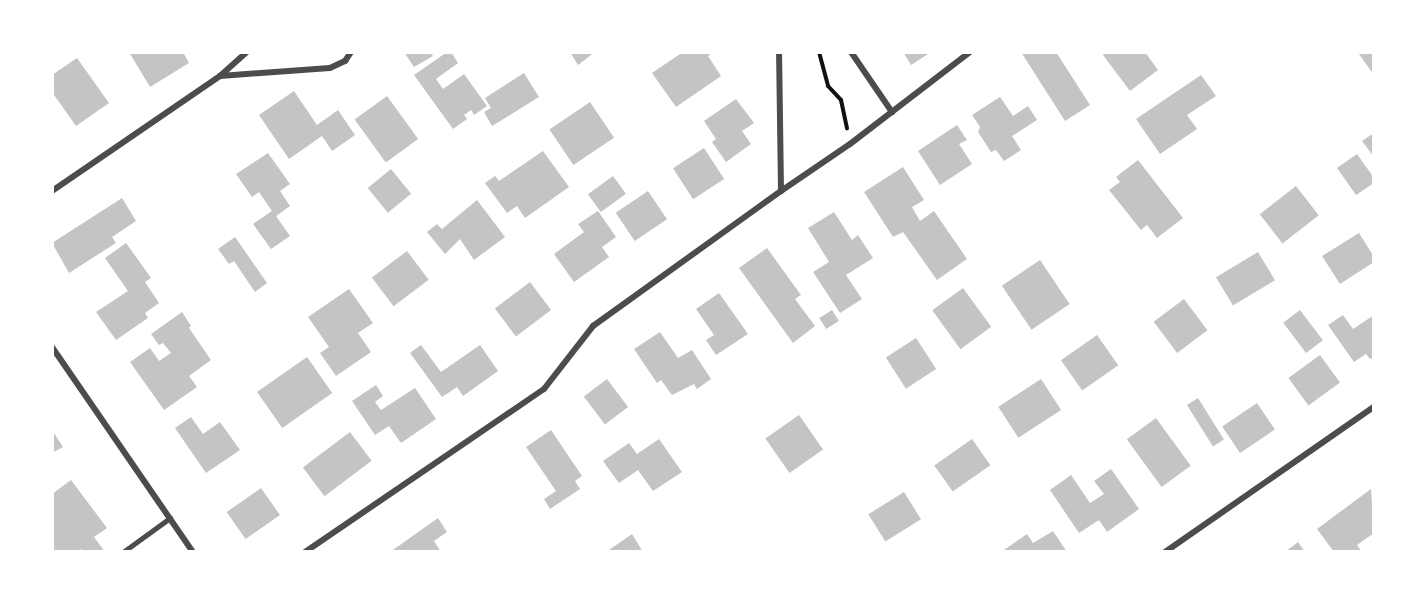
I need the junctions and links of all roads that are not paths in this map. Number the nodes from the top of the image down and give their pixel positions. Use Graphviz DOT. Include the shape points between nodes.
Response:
graph roads {
  1 [pos="247,52"];
  2 [pos="351,52"];
  3 [pos="779,52"];
  4 [pos="851,52"];
  5 [pos="970,52"];
  6 [pos="220,76"];
  7 [pos="891,112"];
  8 [pos="52,190"];
  9 [pos="781,191"];
  10 [pos="52,347"];
  11 [pos="1374,407"];
  12 [pos="170,518"];
  13 [pos="123,552"];
  14 [pos="193,552"];
  15 [pos="305,552"];
  16 [pos="1165,552"];
  1 -- 6 [label="street"];
  2 -- 6 [label="street" via="345,61 330,68"];
  3 -- 9 [label="street"];
  4 -- 7 [label="street"];
  5 -- 7 [label="street"];
  6 -- 8 [label="street"];
  7 -- 9 [label="street"];
  9 -- 15 [label="street" via="593,326 544,389"];
  10 -- 12 [label="street"];
  11 -- 16 [label="street"];
  12 -- 13 [label="lane"];
  12 -- 14 [label="street"];
}
